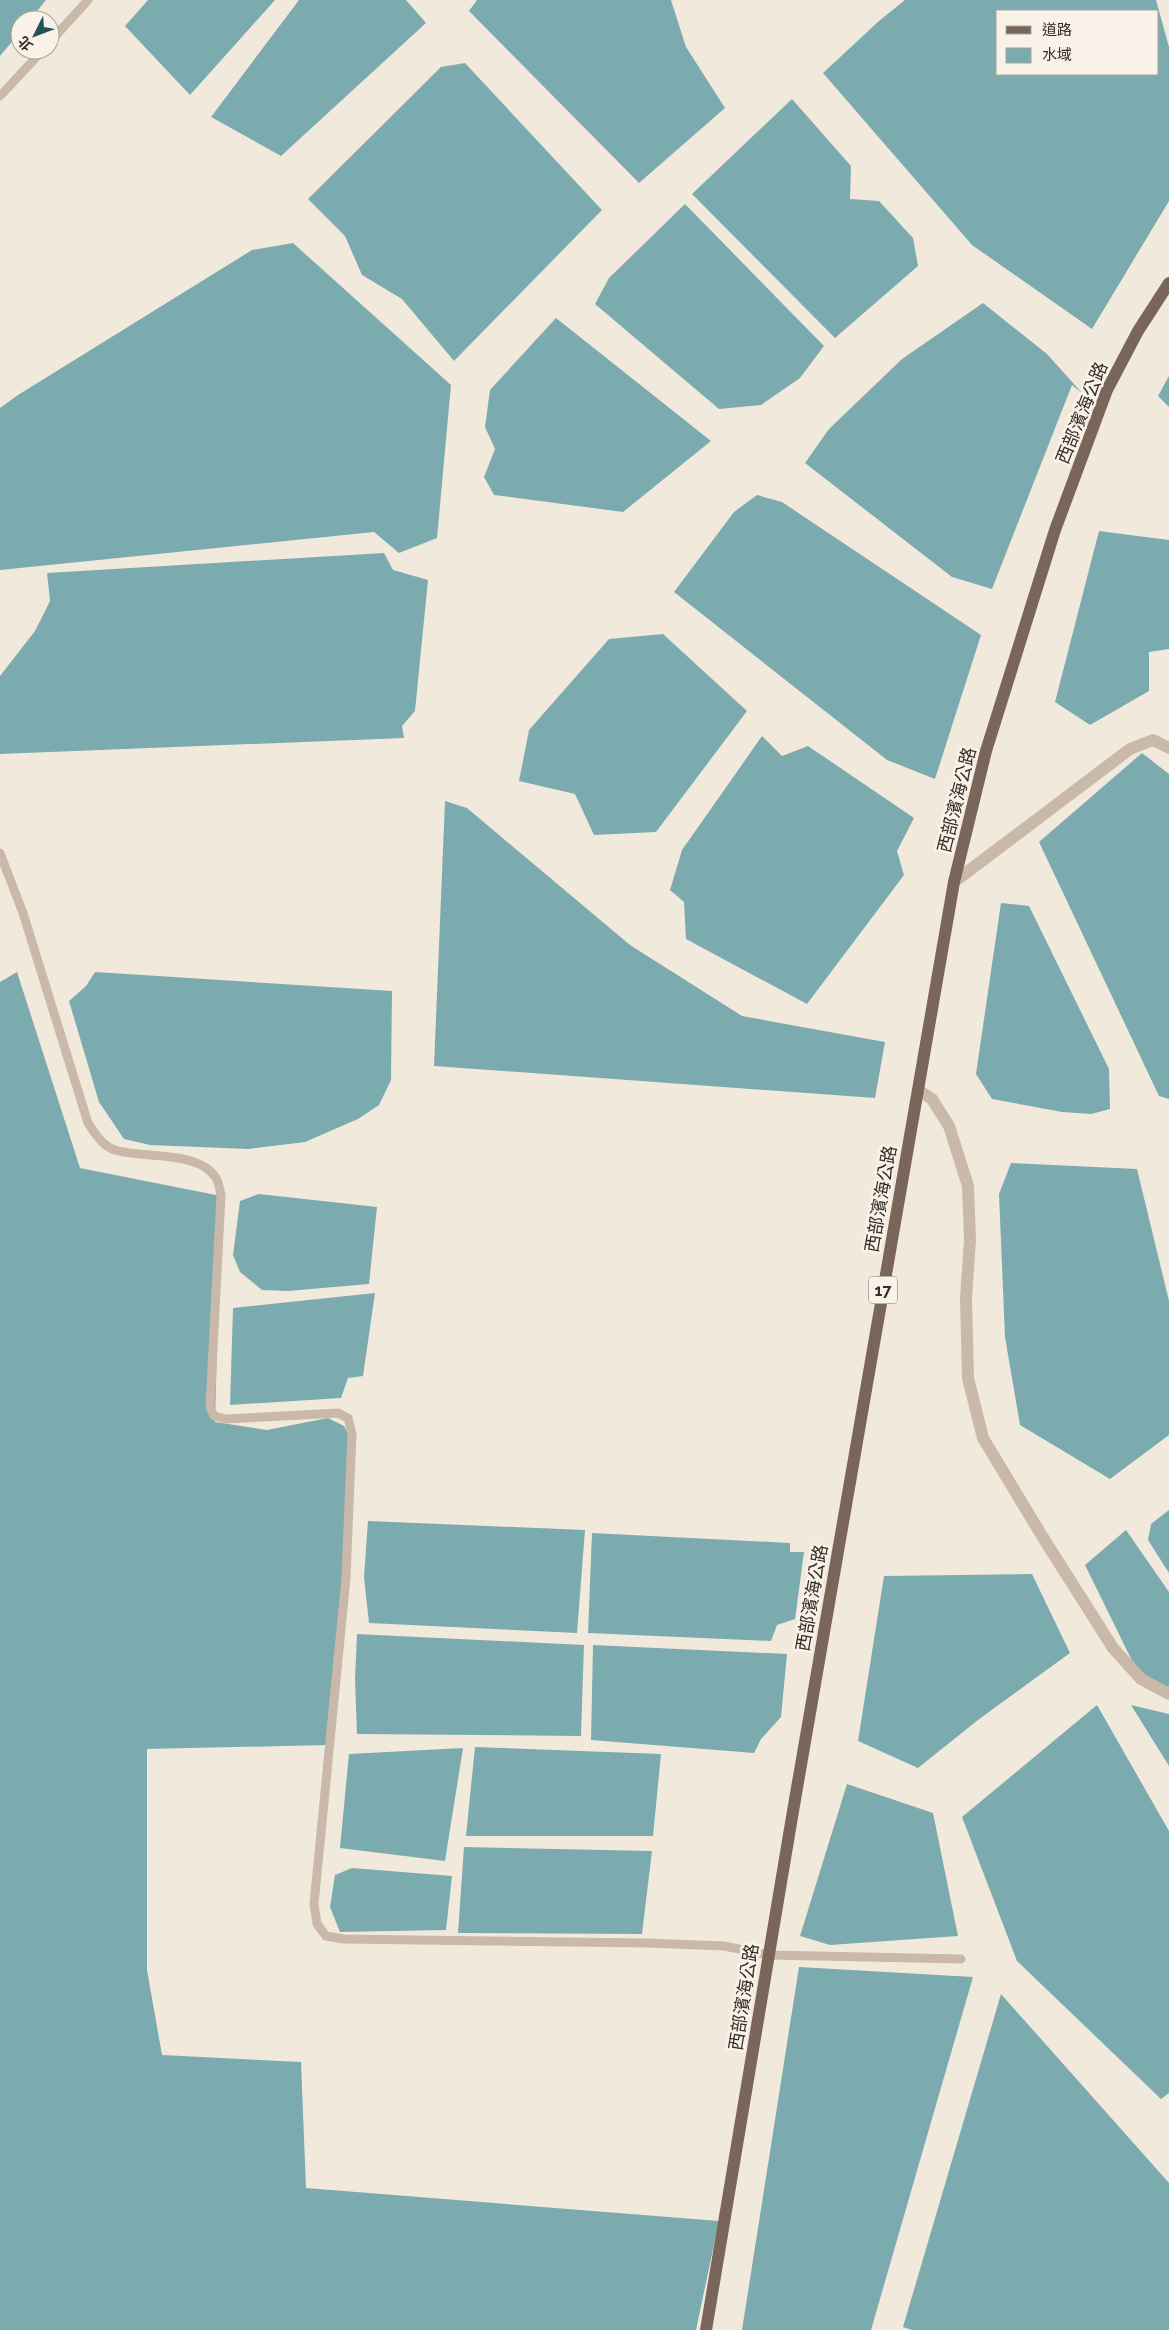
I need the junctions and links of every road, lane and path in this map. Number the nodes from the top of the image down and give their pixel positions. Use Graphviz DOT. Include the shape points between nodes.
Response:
graph roads {
  1 [pos="88,0"];
  2 [pos="60,31"];
  3 [pos="34,60"];
  4 [pos="0,96"];
  5 [pos="1169,283"];
  6 [pos="1169,748"];
  7 [pos="0,852"];
  8 [pos="954,882"];
  9 [pos="918,1090"];
  10 [pos="1169,1694"];
  11 [pos="769,1955"];
  12 [pos="960,1959"];
  13 [pos="706,2330"];
  1 -- 2 [label="lane"];
  3 -- 4 [label="lane"];
  5 -- 8 [label="main road, 西部濱海公路 / 17" via="1138,331 1107,390 1055,530 986,751"];
  6 -- 8 [label="street" via="1153,740 1130,749"];
  7 -- 11 [label="lane" via="23,913 88,1123 98,1139 114,1150 198,1162 218,1180 221,1196 210,1407 214,1416 226,1419 338,1413 348,1418 352,1434 346,1578 314,1904 317,1924 326,1936 344,1939 648,1942 724,1946"];
  8 -- 9 [label="main road, 西部濱海公路 / 17"];
  9 -- 10 [label="street" via="932,1100 948,1126 968,1186 968,1378 984,1438 1113,1648 1141,1680"];
  9 -- 11 [label="main road, 西部濱海公路 / 17"];
  11 -- 12 [label="lane"];
  11 -- 13 [label="main road, 西部濱海公路 / 17"];
}
